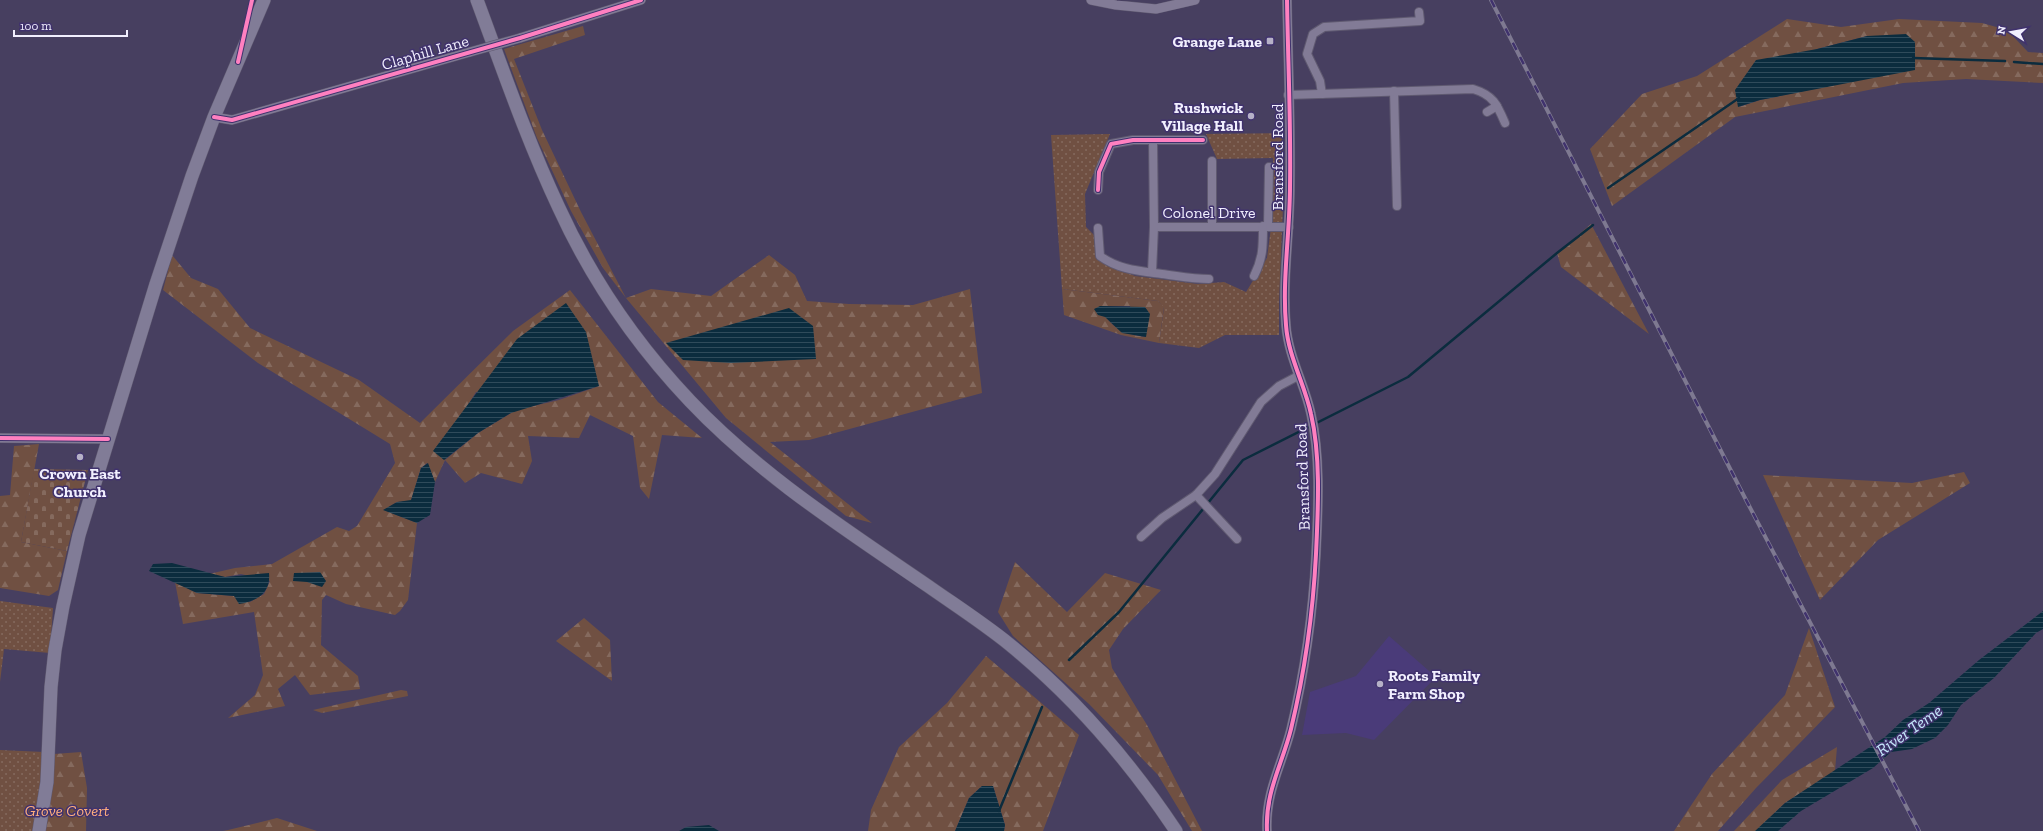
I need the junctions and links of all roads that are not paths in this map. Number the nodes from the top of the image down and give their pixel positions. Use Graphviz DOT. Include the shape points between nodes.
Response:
graph roads {
  1 [pos="264,0"];
  2 [pos="477,0"];
  3 [pos="641,0"];
  4 [pos="1091,0"];
  5 [pos="1195,0"];
  6 [pos="1287,0"];
  7 [pos="1419,12"];
  8 [pos="1394,91"];
  9 [pos="1322,94"];
  10 [pos="1288,95"];
  11 [pos="1497,106"];
  12 [pos="1487,112"];
  13 [pos="214,117"];
  14 [pos="1505,123"];
  15 [pos="1153,140"];
  16 [pos="1203,140"];
  17 [pos="1212,160"];
  18 [pos="1269,167"];
  19 [pos="1098,190"];
  20 [pos="1397,206"];
  21 [pos="1212,226"];
  22 [pos="1265,226"];
  23 [pos="1154,227"];
  24 [pos="1289,227"];
  25 [pos="1098,228"];
  26 [pos="1152,272"];
  27 [pos="1254,276"];
  28 [pos="1209,279"];
  29 [pos="1298,376"];
  30 [pos="0,438"];
  31 [pos="108,439"];
  32 [pos="1196,495"];
  33 [pos="1142,537"];
  34 [pos="1237,539"];
  35 [pos="39,831"];
  36 [pos="1176,831"];
  37 [pos="1267,831"];
  1 -- 13 [label="highway"];
  2 -- 36 [label="highway" via="532,148 560,210 592,271 666,375 691,402 767,472 804,501 1008,643 1050,680 1087,718 1133,772"];
  3 -- 13 [label="street, Claphill Lane, bridge" via="520,38 232,120"];
  4 -- 5 [label="street" via="1156,9"];
  6 -- 10 [label="street, Bransford Road"];
  7 -- 9 [label="street" via="1420,21 1324,27 1313,34 1307,54 1320,80"];
  8 -- 9 [label="street"];
  8 -- 11 [label="street" via="1473,89 1486,93"];
  8 -- 20 [label="street"];
  9 -- 10 [label="street"];
  10 -- 24 [label="street, Bransford Road"];
  11 -- 12 [label="street"];
  11 -- 14 [label="street"];
  13 -- 31 [label="highway" via="169,246"];
  15 -- 16 [label="street"];
  15 -- 19 [label="street" via="1111,144 1099,172"];
  15 -- 23 [label="street, Colonel Drive"];
  17 -- 21 [label="street"];
  18 -- 22 [label="street"];
  21 -- 22 [label="street, Colonel Drive"];
  21 -- 23 [label="street, Colonel Drive"];
  22 -- 24 [label="street, Colonel Drive"];
  22 -- 27 [label="street" via="1261,262"];
  23 -- 26 [label="street, Colonel Drive"];
  24 -- 29 [label="street, Bransford Road" via="1285,314 1286,329"];
  25 -- 26 [label="street" via="1100,256 1111,263"];
  26 -- 28 [label="street" via="1191,279"];
  29 -- 32 [label="street" via="1279,386 1261,402 1215,474"];
  29 -- 37 [label="street, Bransford Road" via="1314,430 1317,487 1316,560 1311,625 1303,675 1290,732 1267,804"];
  30 -- 31 [label="street"];
  31 -- 35 [label="highway" via="77,542 57,636 51,687 47,782"];
  32 -- 33 [label="street" via="1162,518"];
  32 -- 34 [label="street"];
}
